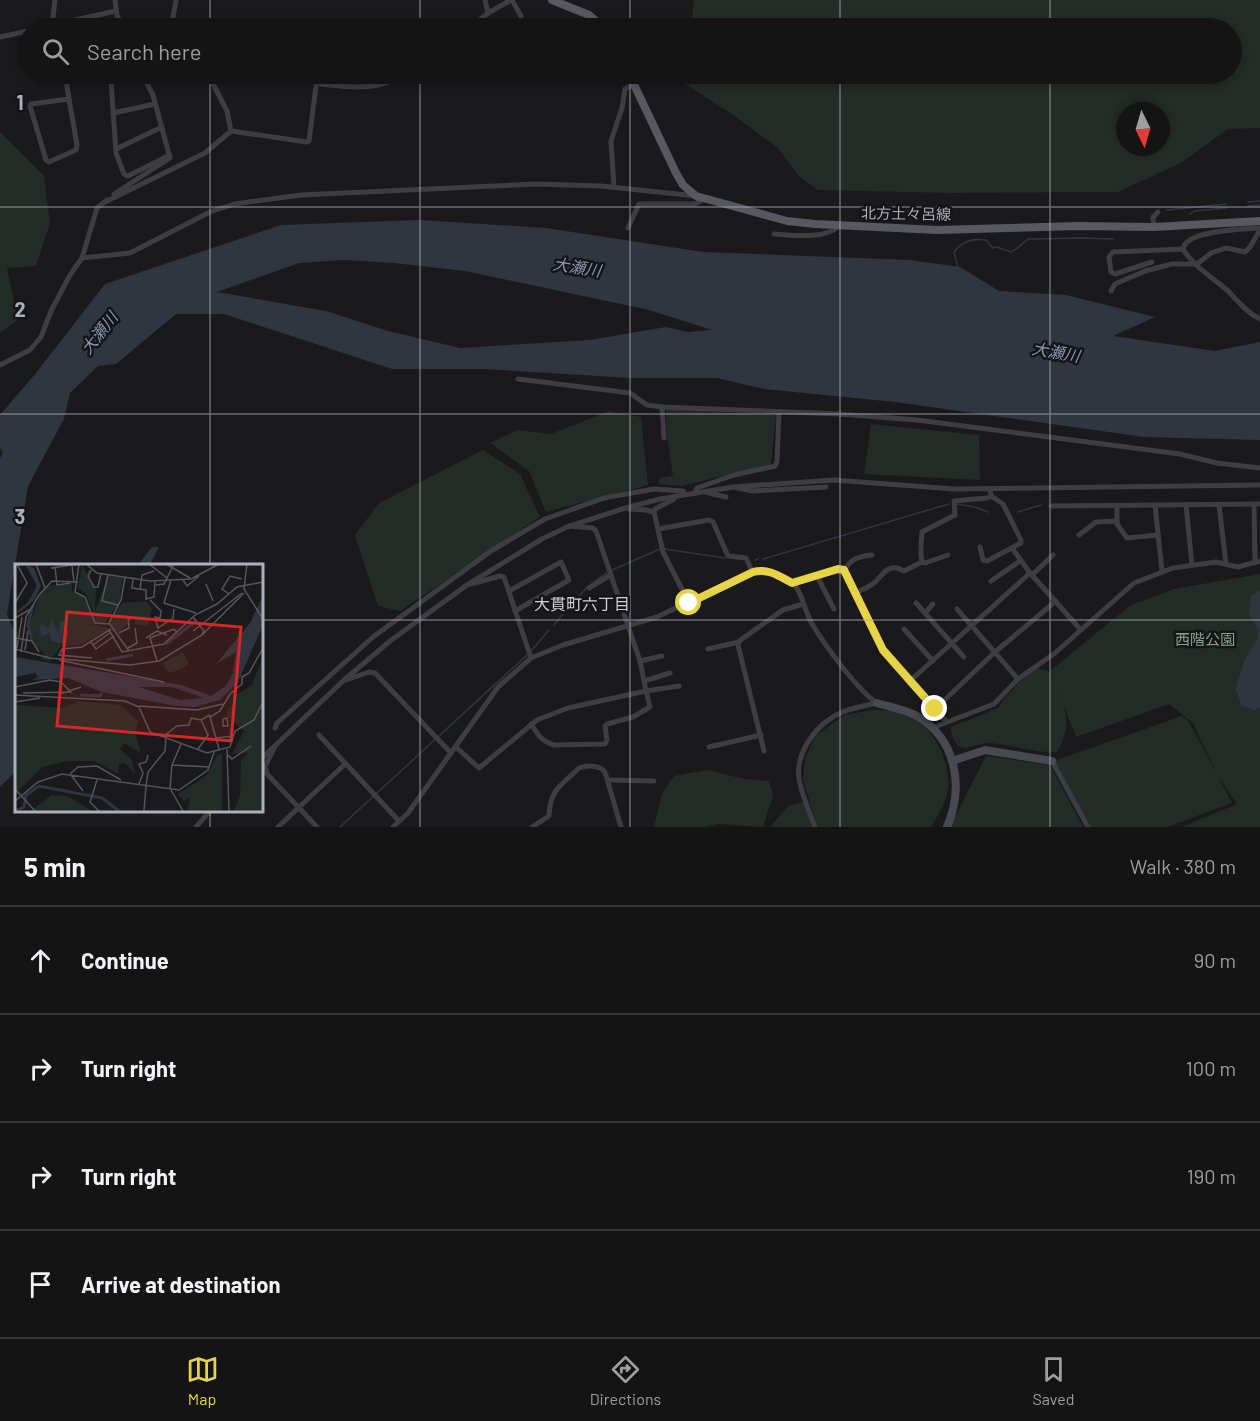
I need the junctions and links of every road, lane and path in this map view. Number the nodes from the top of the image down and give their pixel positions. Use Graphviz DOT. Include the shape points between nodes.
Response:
graph roads {
  1 [pos="55,0"];
  2 [pos="116,0"];
  3 [pos="176,0"];
  4 [pos="485,0"];
  5 [pos="512,0"];
  6 [pos="552,0"];
  7 [pos="116,12"];
  8 [pos="488,13"];
  9 [pos="56,18"];
  10 [pos="90,18"];
  11 [pos="119,18"];
  12 [pos="173,18"];
  13 [pos="482,18"];
  14 [pos="521,18"];
  15 [pos="592,18"];
  16 [pos="18,33"];
  17 [pos="0,37"];
  18 [pos="67,84"];
  19 [pos="111,84"];
  20 [pos="146,84"];
  21 [pos="213,84"];
  22 [pos="386,84"];
  23 [pos="634,84"];
  24 [pos="69,99"];
  25 [pos="155,104"];
  26 [pos="113,113"];
  27 [pos="162,127"];
  28 [pos="231,131"];
  29 [pos="116,149"];
  30 [pos="170,155"];
  31 [pos="614,187"];
  32 [pos="700,197"];
  33 [pos="105,202"];
  34 [pos="1158,212"];
  35 [pos="1260,221"];
  36 [pos="839,226"];
  37 [pos="1154,227"];
  38 [pos="628,228"];
  39 [pos="1260,229"];
  40 [pos="774,234"];
  41 [pos="1183,249"];
  42 [pos="82,258"];
  43 [pos="1152,262"];
  44 [pos="1197,264"];
  45 [pos="1111,291"];
  46 [pos="1260,319"];
  47 [pos="0,365"];
  48 [pos="518,379"];
  49 [pos="662,407"];
  50 [pos="779,412"];
  51 [pos="664,438"];
  52 [pos="1260,468"];
  53 [pos="1260,485"];
  54 [pos="732,487"];
  55 [pos="826,487"];
  56 [pos="990,489"];
  57 [pos="698,491"];
  58 [pos="685,494"];
  59 [pos="675,496"];
  60 [pos="991,496"];
  61 [pos="726,497"];
  62 [pos="1257,504"];
  63 [pos="1155,505"];
  64 [pos="1186,505"];
  65 [pos="1219,505"];
  66 [pos="1051,506"];
  67 [pos="1117,506"];
  68 [pos="622,509"];
  69 [pos="654,512"];
  70 [pos="1117,521"];
  71 [pos="570,526"];
  72 [pos="658,529"];
  73 [pos="1079,535"];
  74 [pos="1158,535"];
  75 [pos="980,547"];
  76 [pos="1012,548"];
  77 [pos="873,555"];
  78 [pos="948,555"];
  79 [pos="1053,555"];
  80 [pos="1020,561"];
  81 [pos="922,562"];
  82 [pos="1257,562"];
  83 [pos="1226,564"];
  84 [pos="1192,565"];
  85 [pos="844,570"];
  86 [pos="1162,571"];
  87 [pos="753,572"];
  88 [pos="1031,574"];
  89 [pos="610,575"];
  90 [pos="817,576"];
  91 [pos="991,581"];
  92 [pos="792,583"];
  93 [pos="466,585"];
  94 [pos="589,588"];
  95 [pos="509,591"];
  96 [pos="855,593"];
  97 [pos="1056,601"];
  98 [pos="689,603"];
  99 [pos="916,603"];
  100 [pos="803,604"];
  101 [pos="933,604"];
  102 [pos="834,609"];
  103 [pos="957,609"];
  104 [pos="515,611"];
  105 [pos="924,613"];
  106 [pos="628,626"];
  107 [pos="971,626"];
  108 [pos="904,629"];
  109 [pos="1082,630"];
  110 [pos="739,642"];
  111 [pos="952,642"];
  112 [pos="708,649"];
  113 [pos="995,652"];
  114 [pos="662,656"];
  115 [pos="964,657"];
  116 [pos="531,658"];
  117 [pos="640,661"];
  118 [pos="933,661"];
  119 [pos="670,673"];
  120 [pos="1018,679"];
  121 [pos="344,680"];
  122 [pos="911,680"];
  123 [pos="644,681"];
  124 [pos="679,686"];
  125 [pos="646,691"];
  126 [pos="877,703"];
  127 [pos="935,709"];
  128 [pos="947,722"];
  129 [pos="531,724"];
  130 [pos="275,728"];
  131 [pos="932,728"];
  132 [pos="319,735"];
  133 [pos="761,735"];
  134 [pos="276,744"];
  135 [pos="456,747"];
  136 [pos="709,747"];
  137 [pos="764,751"];
  138 [pos="452,753"];
  139 [pos="262,758"];
  140 [pos="952,761"];
  141 [pos="1052,761"];
  142 [pos="345,764"];
  143 [pos="608,780"];
  144 [pos="654,781"];
  145 [pos="299,808"];
  146 [pos="955,809"];
  147 [pos="209,812"];
  148 [pos="399,821"];
  149 [pos="196,827"];
  150 [pos="278,827"];
  151 [pos="316,827"];
  152 [pos="393,827"];
  153 [pos="532,827"];
  154 [pos="621,827"];
  155 [pos="815,827"];
  156 [pos="941,827"];
  157 [pos="948,827"];
  158 [pos="1088,827"];
  1 -- 9 [label="street"];
  2 -- 7 [label="street"];
  3 -- 12 [label="street"];
  4 -- 8 [label="street"];
  5 -- 8 [label="street"];
  5 -- 14 [label="street"];
  6 -- 15 [label="main road"];
  7 -- 10 [label="street"];
  7 -- 11 [label="street"];
  8 -- 13 [label="street"];
  16 -- 17 [label="street"];
  18 -- 24 [label="street"];
  19 -- 26 [label="street"];
  20 -- 25 [label="street"];
  21 -- 28 [label="street"];
  22 -- 28 [label="street" via="316,86 307,142"];
  23 -- 31 [label="street" via="626,89 611,137"];
  23 -- 32 [label="main road" via="683,185"];
  24 -- 24 [label="street" via="76,150 49,162 30,106"];
  25 -- 26 [label="street"];
  25 -- 27 [label="street"];
  26 -- 29 [label="street"];
  27 -- 29 [label="street"];
  27 -- 30 [label="street"];
  28 -- 33 [label="street" via="205,153"];
  29 -- 30 [label="street" via="128,176"];
  30 -- 33 [label="street" via="169,160"];
  31 -- 32 [label="street"];
  31 -- 42 [label="street" via="536,183 256,200 210,212 130,253"];
  32 -- 36 [label="main road, 北方土々呂線" via="787,221"];
  32 -- 38 [label="street" via="695,204 639,204"];
  33 -- 42 [label="street" via="97,208"];
  34 -- 37 [label="street" via="1153,218"];
  35 -- 37 [label="main road, 北方土々呂線"];
  36 -- 37 [label="main road, 北方土々呂線" via="938,230"];
  36 -- 40 [label="street" via="817,234"];
  39 -- 41 [label="street" via="1194,237 1186,241"];
  39 -- 44 [label="street" via="1245,252 1226,248"];
  41 -- 43 [label="street" via="1113,252 1109,257 1111,272 1115,274"];
  41 -- 44 [label="street"];
  42 -- 47 [label="street" via="36,344"];
  44 -- 45 [label="street" via="1172,264 1145,271 1115,284"];
  44 -- 46 [label="street"];
  48 -- 49 [label="street" via="630,393 647,405"];
  49 -- 50 [label="street"];
  49 -- 51 [label="street"];
  50 -- 52 [label="street" via="917,420"];
  50 -- 57 [label="street" via="775,466 734,475 697,488"];
  53 -- 56 [label="street"];
  54 -- 55 [label="street" via="753,491"];
  54 -- 56 [label="street" via="834,480"];
  54 -- 57 [label="street"];
  56 -- 60 [label="street"];
  57 -- 58 [label="street"];
  57 -- 61 [label="street"];
  58 -- 59 [label="street"];
  58 -- 130 [label="street" via="654,489 614,496 545,519 491,551 373,637"];
  59 -- 68 [label="street"];
  59 -- 69 [label="street"];
  60 -- 76 [label="street" via="1003,504 1021,540"];
  60 -- 81 [label="street" via="954,501 955,515 921,534"];
  62 -- 65 [label="street"];
  62 -- 82 [label="street"];
  63 -- 64 [label="street"];
  63 -- 67 [label="street"];
  63 -- 74 [label="street"];
  64 -- 65 [label="street"];
  64 -- 84 [label="street"];
  65 -- 83 [label="street"];
  66 -- 67 [label="street"];
  67 -- 70 [label="street"];
  68 -- 69 [label="street"];
  68 -- 71 [label="street"];
  69 -- 72 [label="street"];
  70 -- 73 [label="street" via="1095,522"];
  70 -- 74 [label="street" via="1127,538"];
  71 -- 89 [label="street" via="594,528"];
  71 -- 93 [label="street" via="520,550"];
  72 -- 87 [label="street" via="709,520 728,556 746,558"];
  72 -- 98 [label="street" via="663,552"];
  74 -- 86 [label="street"];
  75 -- 76 [label="street" via="983,560 987,561"];
  76 -- 80 [label="street"];
  77 -- 85 [label="street" via="851,560"];
  78 -- 81 [label="street"];
  79 -- 88 [label="street"];
  80 -- 88 [label="street"];
  80 -- 91 [label="street"];
  81 -- 96 [label="street" via="904,571 896,567 883,572 876,582"];
  82 -- 83 [label="street" via="1238,567"];
  83 -- 84 [label="street"];
  84 -- 86 [label="street"];
  85 -- 90 [label="street"];
  85 -- 96 [label="street"];
  86 -- 109 [label="street" via="1134,583"];
  87 -- 92 [label="street" via="766,570"];
  87 -- 98 [label="street"];
  88 -- 97 [label="street"];
  88 -- 107 [label="street"];
  89 -- 94 [label="street"];
  89 -- 106 [label="street"];
  90 -- 92 [label="street"];
  90 -- 102 [label="street"];
  92 -- 100 [label="street"];
  93 -- 95 [label="street" via="500,576"];
  93 -- 121 [label="street"];
  95 -- 104 [label="street"];
  95 -- 104 [label="street" via="561,562 569,580"];
  96 -- 122 [label="street" via="883,650"];
  97 -- 109 [label="street"];
  97 -- 113 [label="street"];
  98 -- 106 [label="street"];
  99 -- 105 [label="street"];
  100 -- 110 [label="street" via="783,610"];
  100 -- 126 [label="street" via="850,676"];
  101 -- 105 [label="street"];
  103 -- 107 [label="street"];
  104 -- 116 [label="street"];
  105 -- 111 [label="street"];
  106 -- 116 [label="street"];
  106 -- 117 [label="street"];
  107 -- 111 [label="street"];
  107 -- 113 [label="street"];
  108 -- 118 [label="street"];
  109 -- 120 [label="street"];
  110 -- 112 [label="street"];
  110 -- 133 [label="street"];
  111 -- 115 [label="street"];
  111 -- 118 [label="street"];
  113 -- 120 [label="street"];
  113 -- 127 [label="street"];
  114 -- 117 [label="street"];
  116 -- 135 [label="street" via="498,687"];
  117 -- 123 [label="street"];
  118 -- 122 [label="street"];
  119 -- 123 [label="street"];
  120 -- 128 [label="street" via="993,704"];
  121 -- 134 [label="street"];
  121 -- 138 [label="street" via="375,673"];
  122 -- 127 [label="street"];
  123 -- 125 [label="street"];
  124 -- 125 [label="street"];
  125 -- 129 [label="street" via="568,708"];
  125 -- 129 [label="street" via="650,707 633,717 607,724 605,744 555,746 543,741"];
  126 -- 131 [label="street" via="916,716"];
  126 -- 155 [label="street" via="834,716 807,744 799,776"];
  127 -- 128 [label="street"];
  128 -- 131 [label="street"];
  129 -- 135 [label="street" via="479,768"];
  131 -- 140 [label="street"];
  132 -- 142 [label="street"];
  133 -- 136 [label="street"];
  133 -- 137 [label="street"];
  134 -- 139 [label="street"];
  134 -- 145 [label="street" via="265,770"];
  135 -- 138 [label="street"];
  138 -- 148 [label="street"];
  140 -- 141 [label="street" via="985,750"];
  140 -- 146 [label="street" via="957,790"];
  141 -- 158 [label="street"];
  142 -- 145 [label="street"];
  142 -- 148 [label="street"];
  143 -- 144 [label="street"];
  143 -- 153 [label="street" via="602,768 579,768 553,793 549,816"];
  143 -- 154 [label="street"];
  145 -- 150 [label="street"];
  145 -- 151 [label="street"];
  146 -- 156 [label="street"];
  146 -- 157 [label="street"];
  147 -- 149 [label="street"];
  148 -- 152 [label="street"];
}
